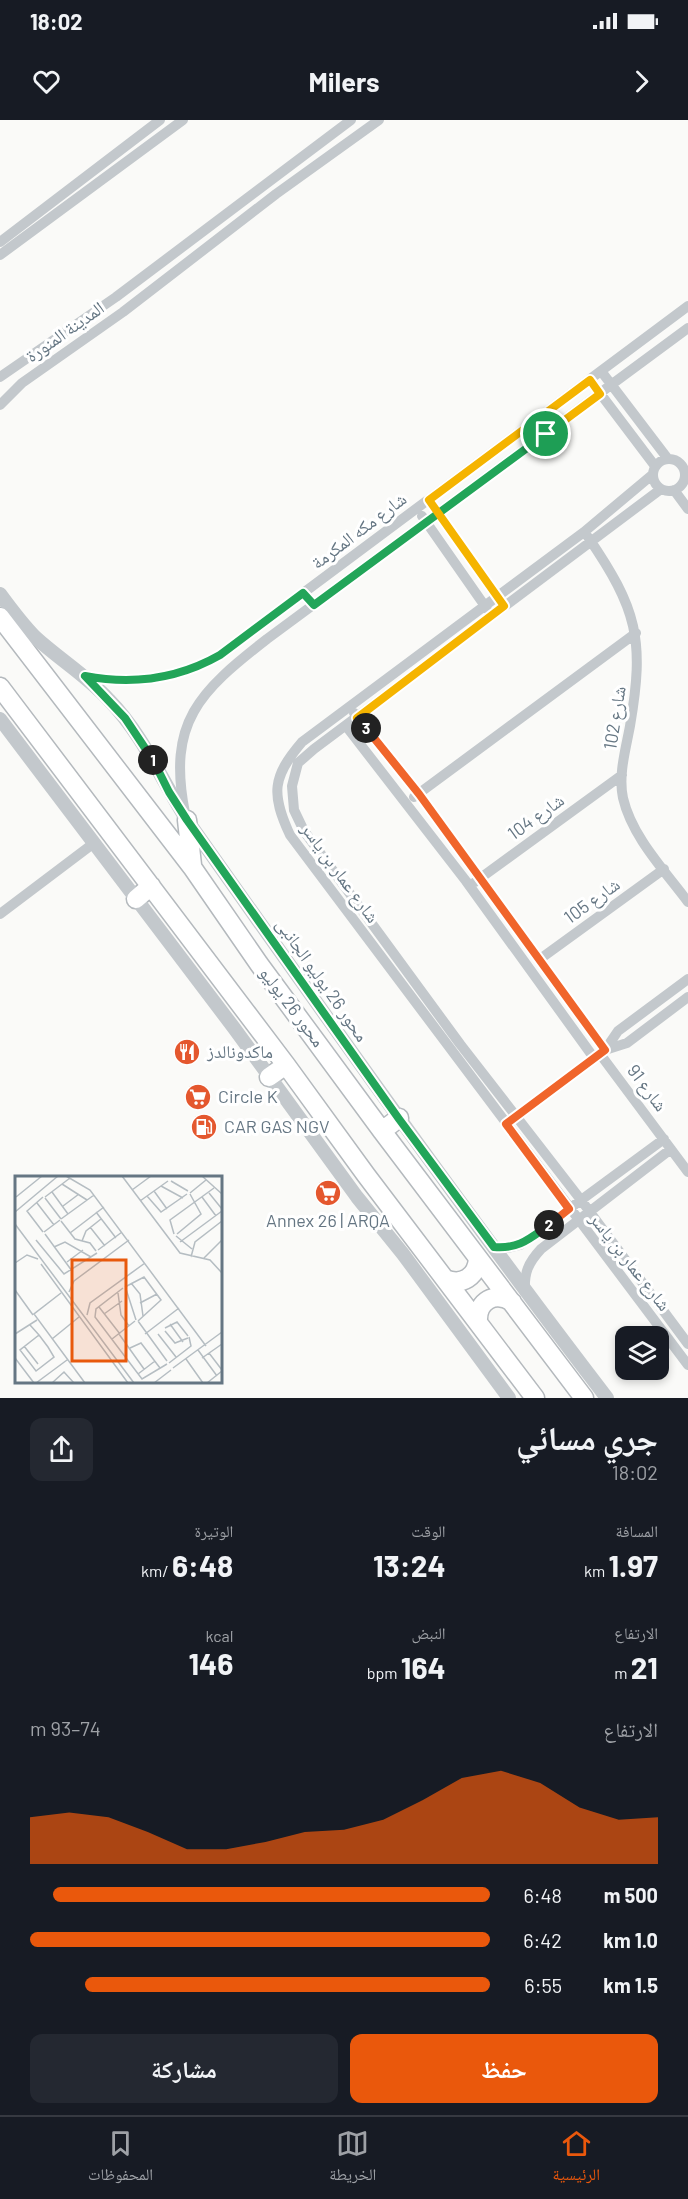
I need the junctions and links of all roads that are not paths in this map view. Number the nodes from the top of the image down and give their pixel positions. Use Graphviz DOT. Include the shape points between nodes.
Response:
graph roads {
  1 [pos="160,120"];
  2 [pos="183,120"];
  3 [pos="351,120"];
  4 [pos="379,120"];
  5 [pos="268,183"];
  6 [pos="276,194"];
  7 [pos="0,242"];
  8 [pos="0,254"];
  9 [pos="114,299"];
  10 [pos="123,312"];
  11 [pos="686,312"];
  12 [pos="688,328"];
  13 [pos="601,371"];
  14 [pos="0,377"];
  15 [pos="590,380"];
  16 [pos="612,386"];
  17 [pos="600,394"];
  18 [pos="0,405"];
  19 [pos="688,456"];
  20 [pos="668,459"];
  21 [pos="679,463"];
  22 [pos="654,471"];
  23 [pos="686,478"];
  24 [pos="662,489"];
  25 [pos="674,490"];
  26 [pos="429,500"];
  27 [pos="417,509"];
  28 [pos="688,509"];
  29 [pos="438,513"];
  30 [pos="426,522"];
  31 [pos="584,532"];
  32 [pos="592,543"];
  33 [pos="360,550"];
  34 [pos="370,563"];
  35 [pos="341,565"];
  36 [pos="351,577"];
  37 [pos="303,593"];
  38 [pos="0,594"];
  39 [pos="496,596"];
  40 [pos="314,605"];
  41 [pos="484,605"];
  42 [pos="504,606"];
  43 [pos="492,615"];
  44 [pos="0,617"];
  45 [pos="254,630"];
  46 [pos="636,633"];
  47 [pos="263,642"];
  48 [pos="85,676"];
  49 [pos="0,687"];
  50 [pos="349,707"];
  51 [pos="357,718"];
  52 [pos="0,719"];
  53 [pos="346,726"];
  54 [pos="622,775"];
  55 [pos="419,794"];
  56 [pos="407,803"];
  57 [pos="187,820"];
  58 [pos="94,843"];
  59 [pos="315,846"];
  60 [pos="304,853"];
  61 [pos="192,867"];
  62 [pos="664,869"];
  63 [pos="480,878"];
  64 [pos="151,886"];
  65 [pos="469,886"];
  66 [pos="136,899"];
  67 [pos="688,902"];
  68 [pos="0,914"];
  69 [pos="385,942"];
  70 [pos="375,949"];
  71 [pos="540,959"];
  72 [pos="688,979"];
  73 [pos="688,997"];
  74 [pos="455,1047"];
  75 [pos="600,1054"];
  76 [pos="286,1065"];
  77 [pos="269,1077"];
  78 [pos="516,1116"];
  79 [pos="399,1119"];
  80 [pos="506,1124"];
  81 [pos="381,1131"];
  82 [pos="664,1139"];
  83 [pos="671,1149"];
  84 [pos="688,1172"];
  85 [pos="581,1200"];
  86 [pos="569,1209"];
  87 [pos="590,1212"];
  88 [pos="578,1221"];
  89 [pos="494,1247"];
  90 [pos="478,1258"];
  91 [pos="445,1279"];
  92 [pos="519,1297"];
  93 [pos="478,1321"];
  94 [pos="672,1322"];
  95 [pos="660,1326"];
  96 [pos="666,1326"];
  97 [pos="669,1339"];
  98 [pos="688,1344"];
  99 [pos="688,1365"];
  100 [pos="509,1398"];
  101 [pos="535,1398"];
  102 [pos="584,1398"];
  103 [pos="607,1398"];
  1 -- 7 [label="street"];
  2 -- 8 [label="street"];
  3 -- 5 [label="street"];
  4 -- 6 [label="street, المدينة المنورة"];
  5 -- 6 [label="street"];
  5 -- 9 [label="street"];
  6 -- 10 [label="street, المدينة المنورة"];
  9 -- 10 [label="street"];
  9 -- 14 [label="street"];
  10 -- 18 [label="street, المدينة المنورة" via="22,383"];
  11 -- 13 [label="street, شارع مكه المكرمة"];
  12 -- 16 [label="street, شارع مكه المكرمة"];
  13 -- 15 [label="street, شارع مكه المكرمة"];
  13 -- 16 [label="street"];
  15 -- 17 [label="street"];
  15 -- 26 [label="street, شارع مكه المكرمة"];
  16 -- 17 [label="street, شارع مكه المكرمة"];
  16 -- 20 [label="street"];
  17 -- 22 [label="street"];
  17 -- 29 [label="street, شارع مكه المكرمة"];
  19 -- 21 [label="street"];
  20 -- 21 [label="street"];
  20 -- 22 [label="street"];
  21 -- 23 [label="street"];
  22 -- 24 [label="street" via="655,484"];
  22 -- 31 [label="street, شارع عمار بن ياسر"];
  23 -- 25 [label="street"];
  24 -- 25 [label="street"];
  24 -- 32 [label="street, شارع عمار بن ياسر"];
  25 -- 28 [label="street"];
  26 -- 27 [label="street, شارع مكه المكرمة"];
  26 -- 29 [label="street"];
  27 -- 30 [label="street"];
  27 -- 33 [label="street, شارع مكه المكرمة"];
  29 -- 30 [label="street, شارع مكه المكرمة"];
  29 -- 39 [label="street"];
  30 -- 34 [label="street, شارع مكه المكرمة"];
  30 -- 41 [label="street"];
  31 -- 32 [label="street, شارع 102"];
  31 -- 39 [label="street, شارع عمار بن ياسر"];
  32 -- 42 [label="street, شارع عمار بن ياسر"];
  32 -- 46 [label="street, شارع 102" via="622,593"];
  33 -- 34 [label="street"];
  33 -- 35 [label="street, شارع مكه المكرمة"];
  34 -- 36 [label="street, شارع مكه المكرمة"];
  35 -- 36 [label="street"];
  35 -- 37 [label="street, شارع مكه المكرمة"];
  36 -- 40 [label="street, شارع مكه المكرمة"];
  37 -- 40 [label="street"];
  37 -- 45 [label="street, شارع مكه المكرمة"];
  38 -- 48 [label="street, محور 26 يوليو الجانبى" via="35,636"];
  39 -- 41 [label="street, شارع عمار بن ياسر"];
  39 -- 42 [label="street"];
  40 -- 47 [label="street, شارع مكه المكرمة"];
  41 -- 43 [label="street"];
  41 -- 50 [label="street, شارع عمار بن ياسر"];
  42 -- 43 [label="street, شارع عمار بن ياسر"];
  43 -- 51 [label="street, شارع عمار بن ياسر"];
  44 -- 61 [label="highway, محور 26 يوليو"];
  45 -- 47 [label="street"];
  45 -- 48 [label="street, شارع مكه المكرمة" via="208,662 171,676 130,681"];
  46 -- 54 [label="street, شارع 102" via="637,689"];
  46 -- 55 [label="street"];
  47 -- 57 [label="street, شارع مكه المكرمة" via="214,683 188,723 179,769"];
  48 -- 57 [label="street, محور 26 يوليو الجانبى" via="138,735"];
  49 -- 64 [label="highway"];
  50 -- 51 [label="street"];
  50 -- 60 [label="street, شارع عمار بن ياسر" via="302,742 286,761 277,785 279,812"];
  51 -- 53 [label="street, شارع عمار بن ياسر"];
  51 -- 55 [label="street"];
  52 -- 58 [label="street"];
  53 -- 56 [label="street"];
  53 -- 59 [label="street, شارع عمار بن ياسر" via="298,763 292,786 294,810"];
  54 -- 62 [label="street, شارع 102" via="628,816"];
  54 -- 63 [label="street, شارع 104"];
  55 -- 56 [label="street"];
  55 -- 63 [label="street"];
  56 -- 65 [label="street"];
  57 -- 61 [label="highway"];
  57 -- 79 [label="street, محور 26 يوليو الجانبى"];
  58 -- 66 [label="street"];
  58 -- 68 [label="street"];
  59 -- 60 [label="street"];
  59 -- 69 [label="street, شارع عمار بن ياسر"];
  60 -- 70 [label="street, شارع عمار بن ياسر"];
  61 -- 81 [label="highway, محور 26 يوليو"];
  62 -- 67 [label="street, شارع 102"];
  62 -- 71 [label="street, شارع 105"];
  63 -- 65 [label="street, شارع 104"];
  63 -- 71 [label="street"];
  64 -- 66 [label="highway"];
  64 -- 76 [label="highway"];
  65 -- 75 [label="street"];
  66 -- 77 [label="street"];
  69 -- 70 [label="street"];
  69 -- 74 [label="street, شارع عمار بن ياسر"];
  70 -- 74 [label="street, شارع عمار بن ياسر"];
  71 -- 75 [label="street"];
  72 -- 75 [label="street" via="618,1031"];
  73 -- 75 [label="street" via="627,1043"];
  74 -- 78 [label="street, شارع عمار بن ياسر"];
  74 -- 80 [label="street, شارع عمار بن ياسر"];
  75 -- 78 [label="street"];
  75 -- 82 [label="street, شارع 91"];
  76 -- 77 [label="highway"];
  76 -- 91 [label="highway"];
  77 -- 100 [label="street"];
  78 -- 80 [label="street"];
  78 -- 85 [label="street, شارع عمار بن ياسر"];
  79 -- 81 [label="highway"];
  79 -- 89 [label="street, محور 26 يوليو الجانبى"];
  80 -- 86 [label="street, شارع عمار بن ياسر"];
  81 -- 90 [label="highway, محور 26 يوليو"];
  82 -- 83 [label="street, شارع 91"];
  82 -- 85 [label="street"];
  83 -- 84 [label="street, شارع 91"];
  83 -- 87 [label="street"];
  85 -- 86 [label="street"];
  85 -- 87 [label="street, شارع عمار بن ياسر"];
  86 -- 88 [label="street, شارع عمار بن ياسر"];
  86 -- 89 [label="street" via="520,1245"];
  87 -- 88 [label="street"];
  87 -- 94 [label="street, شارع عمار بن ياسر"];
  88 -- 92 [label="street" via="530,1260"];
  88 -- 95 [label="street, شارع عمار بن ياسر"];
  89 -- 92 [label="street, محور 26 يوليو الجانبى"];
  90 -- 91 [label="highway" via="471,1277 459,1282"];
  90 -- 92 [label="highway, محور 26 يوليو"];
  91 -- 93 [label="highway"];
  92 -- 93 [label="highway" via="488,1299 479,1309"];
  92 -- 102 [label="highway, محور 26 يوليو"];
  92 -- 103 [label="street, محور 26 يوليو الجانبى"];
  93 -- 101 [label="highway"];
  94 -- 96 [label="street"];
  94 -- 98 [label="street, شارع عمار بن ياسر"];
  97 -- 99 [label="street, شارع عمار بن ياسر"];
}
